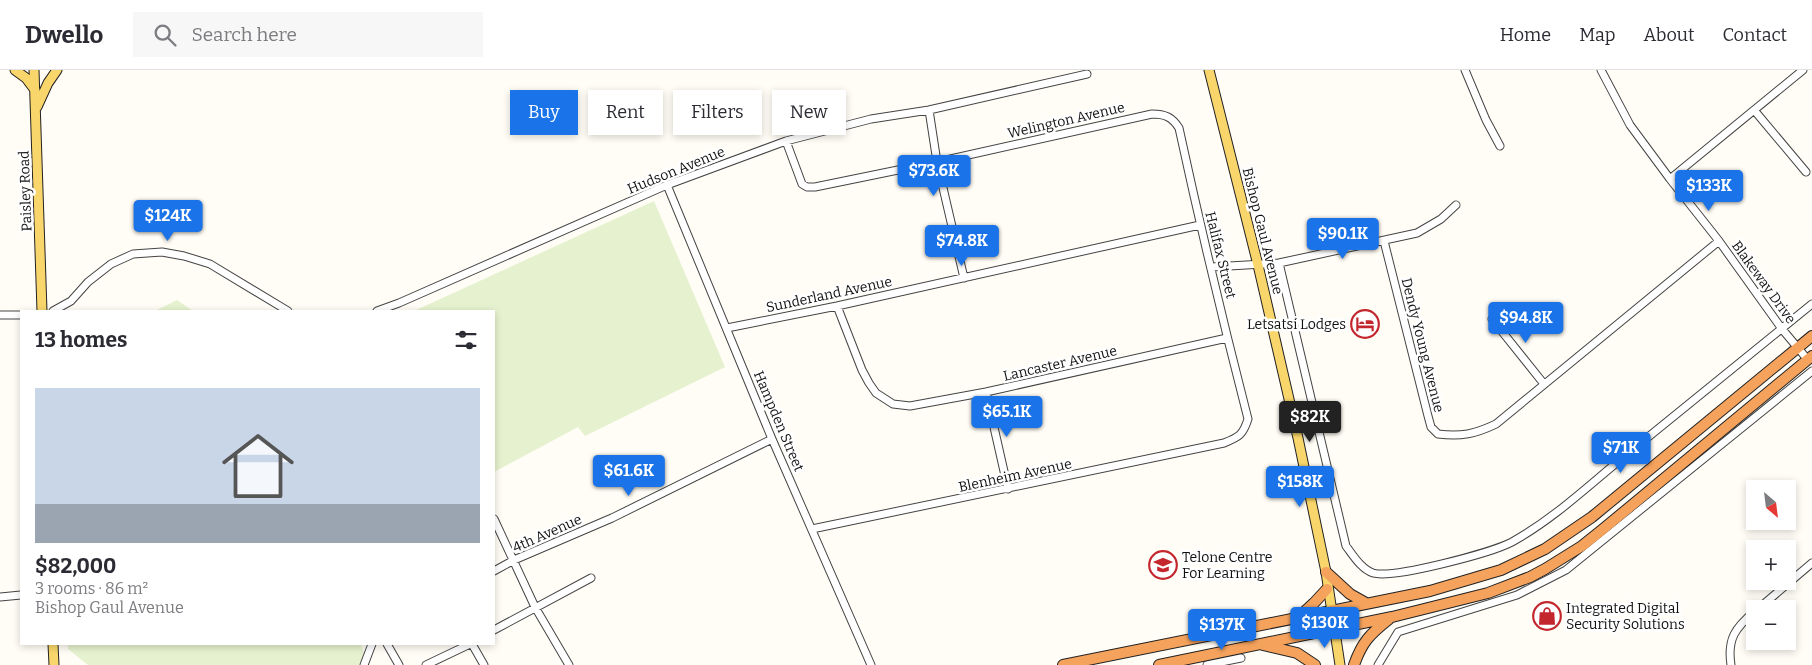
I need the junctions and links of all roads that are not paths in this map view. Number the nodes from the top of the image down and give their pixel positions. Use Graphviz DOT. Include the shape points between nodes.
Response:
graph roads {
  1 [pos="15,70"];
  2 [pos="34,70"];
  3 [pos="57,70"];
  4 [pos="1209,70"];
  5 [pos="1465,70"];
  6 [pos="1601,70"];
  7 [pos="1803,70"];
  8 [pos="1087,74"];
  9 [pos="35,90"];
  10 [pos="36,109"];
  11 [pos="929,110"];
  12 [pos="1754,110"];
  13 [pos="1174,120"];
  14 [pos="786,141"];
  15 [pos="1500,146"];
  16 [pos="937,162"];
  17 [pos="1806,172"];
  18 [pos="1670,179"];
  19 [pos="667,185"];
  20 [pos="1456,205"];
  21 [pos="1200,225"];
  22 [pos="1384,241"];
  23 [pos="1719,241"];
  24 [pos="1279,263"];
  25 [pos="1258,265"];
  26 [pos="1212,267"];
  27 [pos="964,278"];
  28 [pos="1812,304"];
  29 [pos="838,306"];
  30 [pos="42,310"];
  31 [pos="55,310"];
  32 [pos="286,310"];
  33 [pos="379,310"];
  34 [pos="0,315"];
  35 [pos="20,315"];
  36 [pos="1492,318"];
  37 [pos="727,328"];
  38 [pos="1782,329"];
  39 [pos="1812,336"];
  40 [pos="1227,338"];
  41 [pos="1798,347"];
  42 [pos="1810,358"];
  43 [pos="1812,371"];
  44 [pos="1544,384"];
  45 [pos="986,392"];
  46 [pos="772,439"];
  47 [pos="1224,444"];
  48 [pos="1008,489"];
  49 [pos="495,521"];
  50 [pos="812,529"];
  51 [pos="514,560"];
  52 [pos="1812,563"];
  53 [pos="495,570"];
  54 [pos="1326,572"];
  55 [pos="591,578"];
  56 [pos="1327,589"];
  57 [pos="20,595"];
  58 [pos="0,597"];
  59 [pos="1768,600"];
  60 [pos="1366,603"];
  61 [pos="535,607"];
  62 [pos="1331,611"];
  63 [pos="1392,617"];
  64 [pos="1296,619"];
  65 [pos="1746,619"];
  66 [pos="1333,628"];
  67 [pos="495,629"];
  68 [pos="1258,644"];
  69 [pos="53,645"];
  70 [pos="372,645"];
  71 [pos="388,645"];
  72 [pos="469,645"];
  73 [pos="472,645"];
  74 [pos="1241,658"];
  75 [pos="54,665"];
  76 [pos="364,665"];
  77 [pos="399,665"];
  78 [pos="426,665"];
  79 [pos="484,665"];
  80 [pos="569,665"];
  81 [pos="871,665"];
  82 [pos="1063,665"];
  83 [pos="1160,665"];
  84 [pos="1208,665"];
  85 [pos="1315,665"];
  86 [pos="1340,665"];
  87 [pos="1354,665"];
  88 [pos="1378,665"];
  89 [pos="1731,665"];
  1 -- 9 [label="main road"];
  2 -- 9 [label="main road, Paisley Road"];
  3 -- 10 [label="main road"];
  4 -- 25 [label="main road, Bishop Gaul Avenue"];
  5 -- 15 [label="street"];
  6 -- 18 [label="street, Blakeway Drive" via="1630,125"];
  7 -- 12 [label="street"];
  8 -- 11 [label="street, Hudson Avenue"];
  9 -- 10 [label="main road, Paisley Road"];
  10 -- 30 [label="main road, Paisley Road"];
  11 -- 14 [label="street, Hudson Avenue" via="871,120"];
  11 -- 16 [label="street"];
  12 -- 17 [label="street"];
  12 -- 18 [label="street"];
  13 -- 16 [label="street, Welington Avenue" via="1152,114"];
  13 -- 21 [label="street, Halifax Street" via="1179,128"];
  14 -- 16 [label="street, Welington Avenue" via="799,179 807,187"];
  14 -- 19 [label="street, Hudson Avenue"];
  16 -- 27 [label="street"];
  18 -- 23 [label="street, Blakeway Drive"];
  19 -- 33 [label="street, Hudson Avenue"];
  19 -- 37 [label="street, Hampden Street"];
  20 -- 22 [label="street" via="1418,233"];
  21 -- 26 [label="street, Halifax Street"];
  21 -- 27 [label="street, Sunderland Avenue"];
  22 -- 24 [label="street"];
  22 -- 44 [label="street, Dendy Young Avenue" via="1428,416 1438,434 1476,433 1496,424"];
  23 -- 38 [label="street, Blakeway Drive"];
  23 -- 44 [label="street, Dendy Young Avenue"];
  24 -- 25 [label="street"];
  24 -- 38 [label="street, Bishop Gaul Avenue" via="1346,546 1358,562 1372,572 1394,574 1464,558 1510,543 1565,506"];
  25 -- 26 [label="street"];
  25 -- 54 [label="main road, Bishop Gaul Avenue"];
  26 -- 40 [label="street, Halifax Street"];
  27 -- 29 [label="street, Sunderland Avenue"];
  28 -- 38 [label="street"];
  29 -- 37 [label="street, Sunderland Avenue"];
  29 -- 45 [label="street, Lancaster Avenue" via="869,383 876,393 893,404 910,406"];
  31 -- 32 [label="street" via="71,301 111,264 133,254 162,252 210,264"];
  34 -- 35 [label="street"];
  36 -- 44 [label="street"];
  37 -- 46 [label="street, Hampden Street"];
  38 -- 41 [label="street, Blakeway Drive"];
  39 -- 41 [label="highway"];
  40 -- 45 [label="street, Lancaster Avenue"];
  40 -- 47 [label="street, Halifax Street" via="1248,419 1244,431"];
  41 -- 42 [label="street, Blakeway Drive"];
  41 -- 60 [label="highway" via="1592,517 1545,549 1501,570 1463,582"];
  42 -- 63 [label="highway" via="1582,546 1530,577 1488,593"];
  43 -- 88 [label="street" via="1566,570 1517,595 1398,632"];
  45 -- 48 [label="street"];
  46 -- 50 [label="street, Hampden Street"];
  46 -- 51 [label="street, 4th Avenue" via="612,518"];
  47 -- 48 [label="street, Blenheim Avenue"];
  48 -- 50 [label="street, Blenheim Avenue"];
  49 -- 51 [label="street"];
  50 -- 81 [label="street, Hampden Street"];
  51 -- 53 [label="street, 4th Avenue"];
  51 -- 61 [label="street"];
  52 -- 59 [label="street"];
  54 -- 56 [label="main road, Bishop Gaul Avenue"];
  54 -- 60 [label="highway" via="1350,594"];
  55 -- 61 [label="street"];
  56 -- 62 [label="main road, Bishop Gaul Avenue"];
  56 -- 64 [label="highway"];
  57 -- 58 [label="street"];
  60 -- 62 [label="highway"];
  61 -- 67 [label="street"];
  61 -- 80 [label="street"];
  62 -- 64 [label="highway"];
  62 -- 66 [label="main road, Bishop Gaul Avenue"];
  63 -- 66 [label="highway"];
  63 -- 87 [label="highway" via="1359,649"];
  64 -- 82 [label="highway"];
  65 -- 89 [label="street" via="1735,632 1729,649"];
  66 -- 68 [label="highway"];
  66 -- 86 [label="main road, Bishop Gaul Avenue"];
  68 -- 83 [label="highway"];
  68 -- 85 [label="highway" via="1297,653"];
  69 -- 75 [label="main road"];
  70 -- 76 [label="street"];
  71 -- 77 [label="street"];
  72 -- 78 [label="street"];
  73 -- 79 [label="street"];
  74 -- 84 [label="street"];
}
